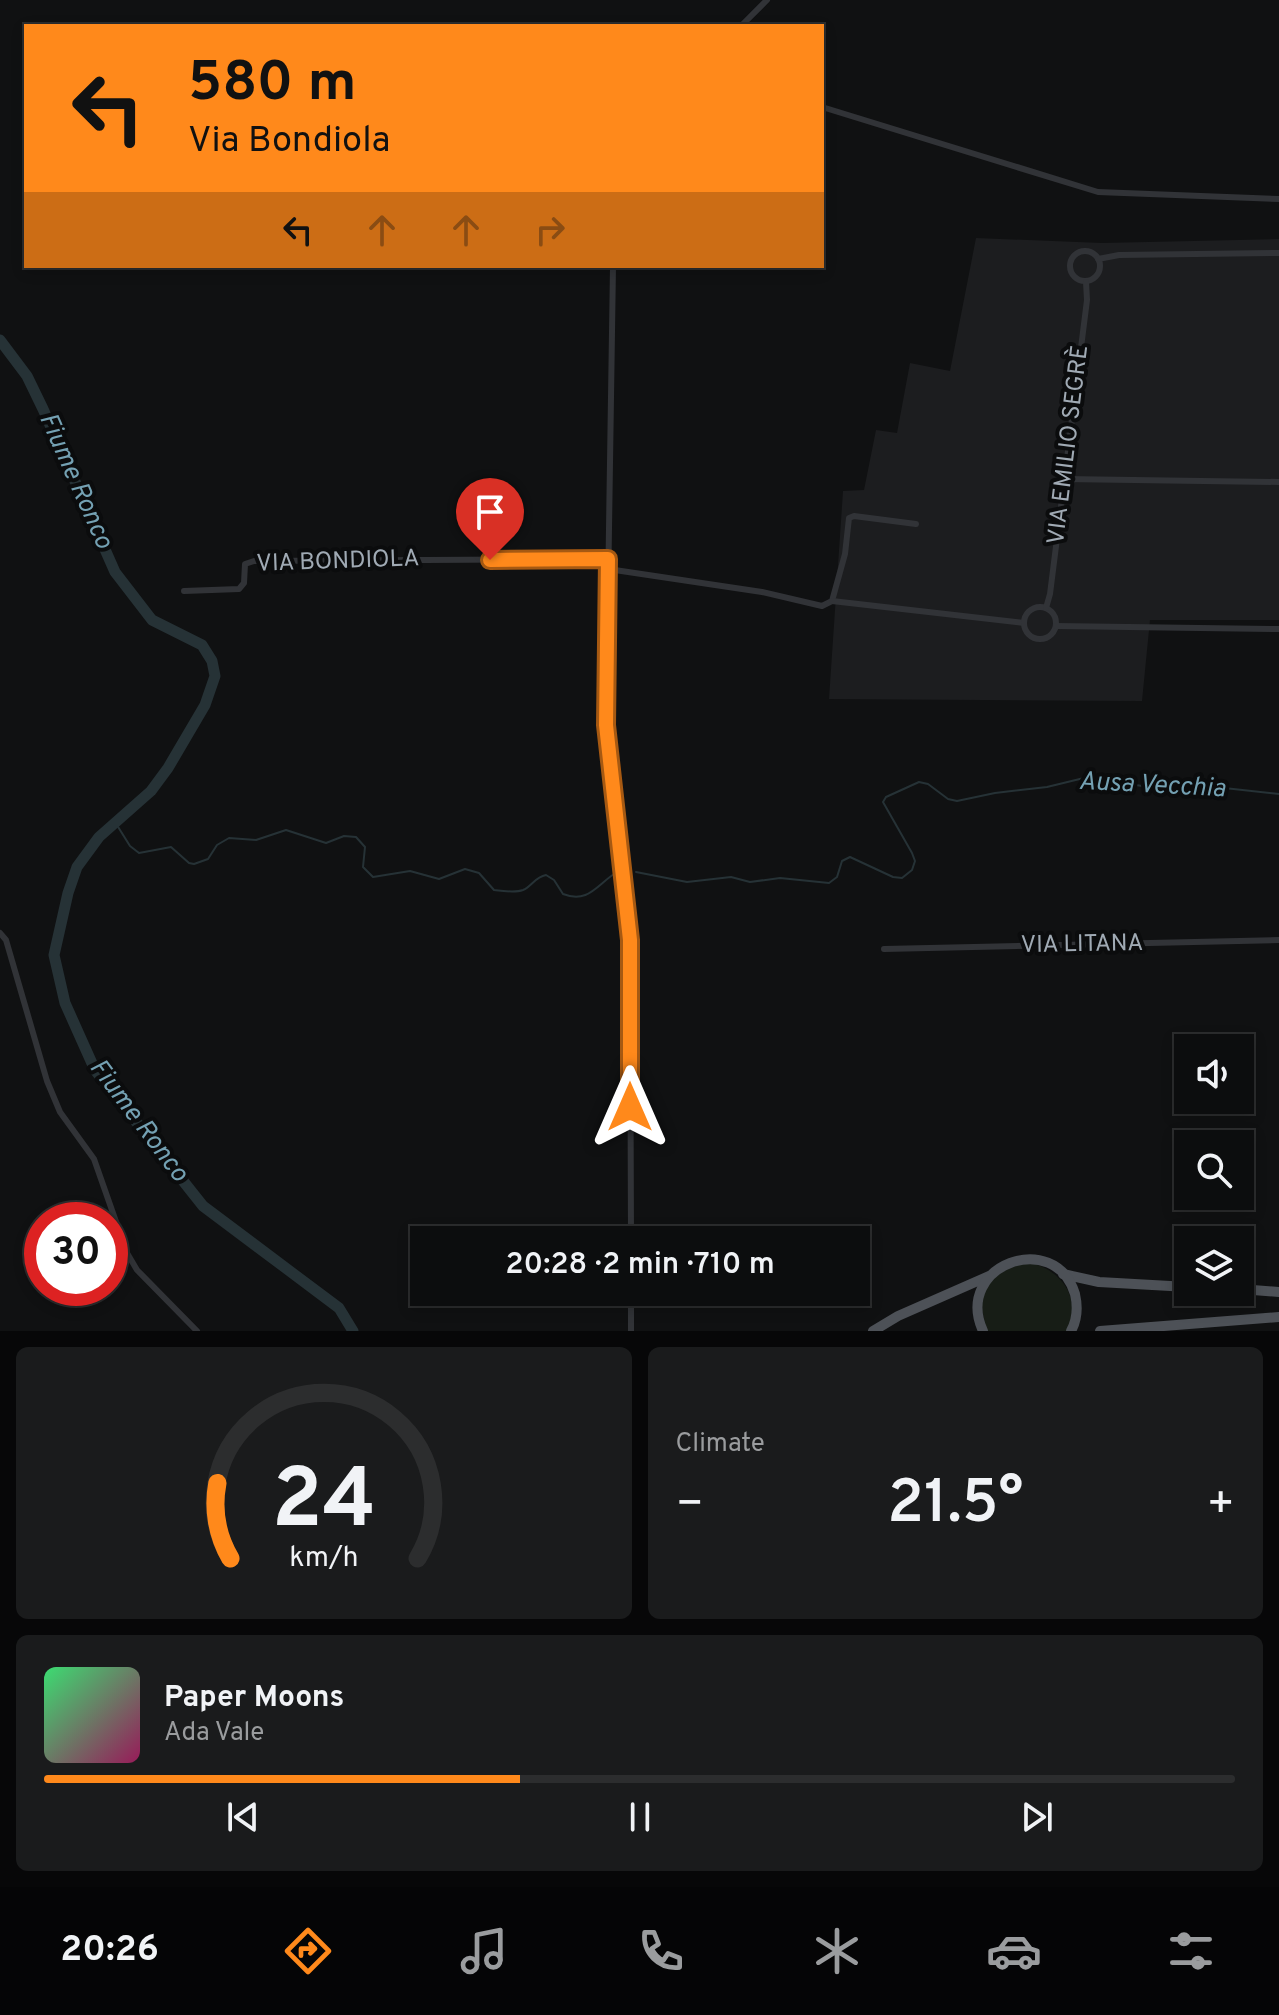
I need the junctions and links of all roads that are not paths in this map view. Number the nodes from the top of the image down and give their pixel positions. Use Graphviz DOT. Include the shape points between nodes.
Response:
graph roads {
  1 [pos="767,0"];
  2 [pos="743,24"];
  3 [pos="824,108"];
  4 [pos="1279,199"];
  5 [pos="1279,253"];
  6 [pos="1098,259"];
  7 [pos="613,268"];
  8 [pos="1086,282"];
  9 [pos="1064,479"];
  10 [pos="1279,482"];
  11 [pos="916,524"];
  12 [pos="608,559"];
  13 [pos="608,569"];
  14 [pos="184,591"];
  15 [pos="832,601"];
  16 [pos="1046,608"];
  17 [pos="1024,623"];
  18 [pos="1056,626"];
  19 [pos="1279,629"];
  20 [pos="0,933"];
  21 [pos="1279,940"];
  22 [pos="884,949"];
  23 [pos="631,1226"];
  24 [pos="1063,1274"];
  25 [pos="989,1276"];
  26 [pos="1174,1286"];
  27 [pos="1254,1290"];
  28 [pos="1279,1292"];
  29 [pos="631,1306"];
  30 [pos="1279,1317"];
  31 [pos="197,1331"];
  32 [pos="631,1331"];
  33 [pos="873,1331"];
  34 [pos="983,1331"];
  35 [pos="1071,1331"];
  36 [pos="1100,1331"];
  1 -- 2 [label="street"];
  3 -- 4 [label="street" via="1098,192"];
  5 -- 6 [label="street"];
  6 -- 8 [label="street" via="1098,274"];
  6 -- 8 [label="street" via="1087,251 1071,259 1073,277"];
  7 -- 12 [label="street"];
  8 -- 9 [label="street, VIA EMILIO SEGRÈ"];
  9 -- 10 [label="street"];
  9 -- 16 [label="street, VIA EMILIO SEGRÈ"];
  11 -- 15 [label="street" via="849,518"];
  12 -- 13 [label="street"];
  12 -- 14 [label="street, VIA BONDIOLA" via="254,561 245,564 239,589"];
  13 -- 15 [label="street" via="822,606"];
  13 -- 23 [label="street" via="606,725 630,940"];
  15 -- 17 [label="street"];
  16 -- 17 [label="street" via="1032,609"];
  16 -- 18 [label="street"];
  17 -- 18 [label="street" via="1038,639 1048,637"];
  18 -- 19 [label="street"];
  20 -- 31 [label="street" via="47,1081 60,1112 94,1159 127,1253"];
  21 -- 22 [label="street, VIA LITANA"];
  24 -- 25 [label="main road" via="1040,1260 1026,1259"];
  24 -- 26 [label="main road" via="1099,1282"];
  24 -- 35 [label="main road" via="1076,1298"];
  25 -- 33 [label="main road"];
  25 -- 34 [label="main road" via="977,1306"];
  27 -- 28 [label="main road"];
  29 -- 32 [label="street"];
  30 -- 36 [label="main road"];
}
